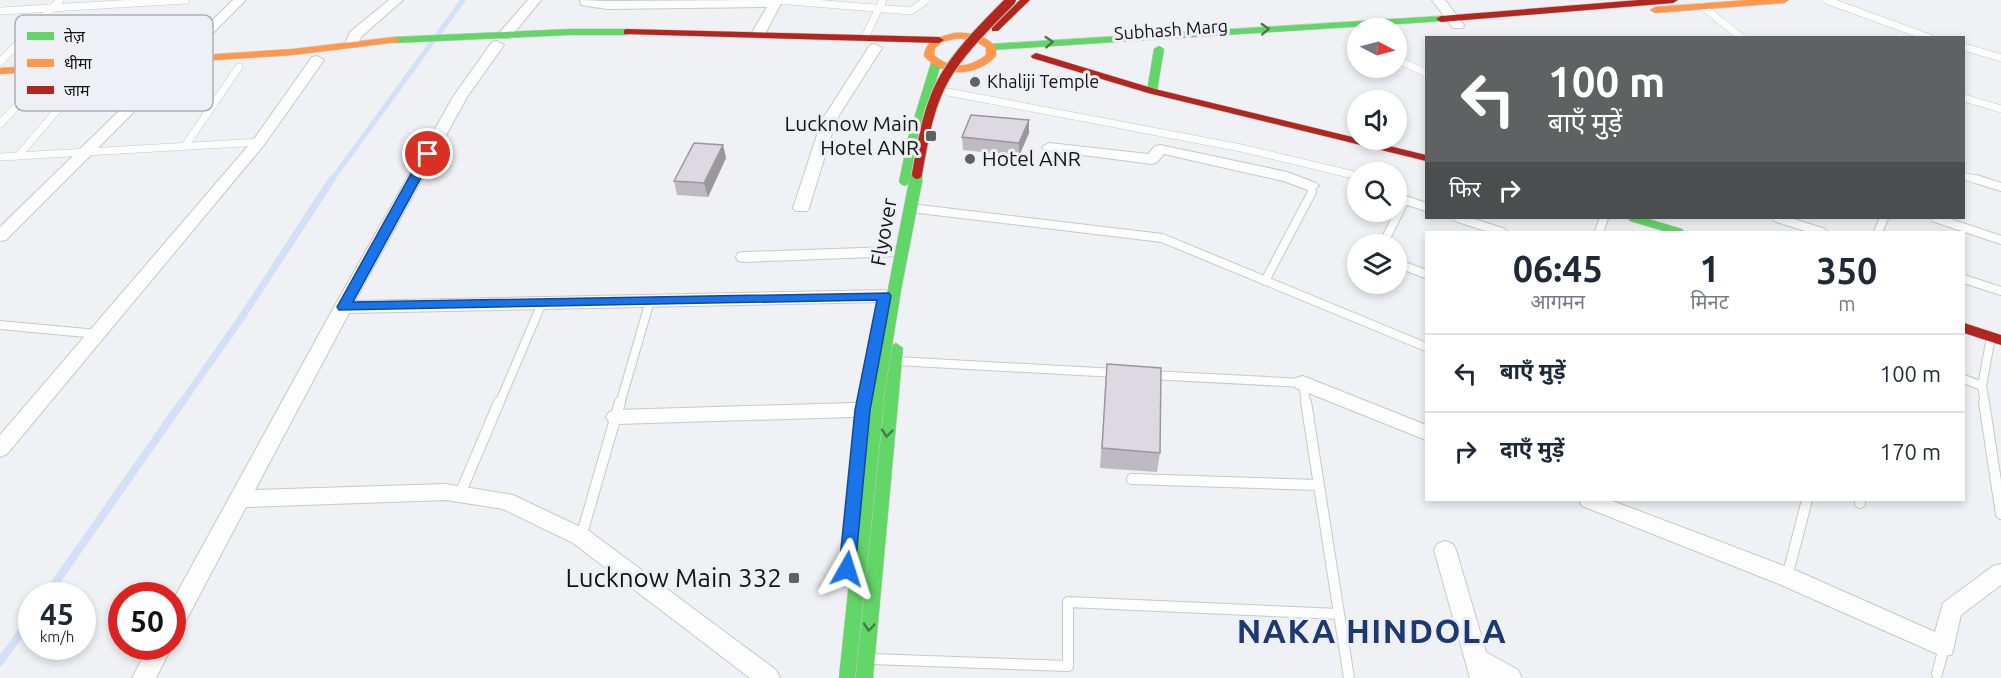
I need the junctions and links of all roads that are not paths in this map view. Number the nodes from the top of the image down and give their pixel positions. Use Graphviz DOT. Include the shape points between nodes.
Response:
graph roads {
  1 [pos="60,0"];
  2 [pos="186,0"];
  3 [pos="240,0"];
  4 [pos="397,0"];
  5 [pos="535,0"];
  6 [pos="586,0"];
  7 [pos="882,0"];
  8 [pos="926,0"];
  9 [pos="1001,0"];
  10 [pos="1011,0"];
  11 [pos="1025,0"];
  12 [pos="1438,0"];
  13 [pos="1665,0"];
  14 [pos="1784,0"];
  15 [pos="1826,0"];
  16 [pos="776,1"];
  17 [pos="1761,1"];
  18 [pos="643,3"];
  19 [pos="1702,6"];
  20 [pos="879,8"];
  21 [pos="52,9"];
  22 [pos="0,11"];
  23 [pos="46,15"];
  24 [pos="1455,22"];
  25 [pos="213,27"];
  26 [pos="1407,29"];
  27 [pos="758,34"];
  28 [pos="1347,35"];
  29 [pos="962,36"];
  30 [pos="1740,36"];
  31 [pos="1925,36"];
  32 [pos="501,40"];
  33 [pos="939,40"];
  34 [pos="870,43"];
  35 [pos="352,44"];
  36 [pos="403,45"];
  37 [pos="15,47"];
  38 [pos="1965,47"];
  39 [pos="1159,49"];
  40 [pos="987,50"];
  41 [pos="1036,56"];
  42 [pos="932,57"];
  43 [pos="213,58"];
  44 [pos="2001,58"];
  45 [pos="317,60"];
  46 [pos="0,62"];
  47 [pos="1407,64"];
  48 [pos="238,67"];
  49 [pos="213,69"];
  50 [pos="960,69"];
  51 [pos="15,70"];
  52 [pos="0,71"];
  53 [pos="1425,72"];
  54 [pos="15,81"];
  55 [pos="0,82"];
  56 [pos="1152,91"];
  57 [pos="948,92"];
  58 [pos="1965,98"];
  59 [pos="213,104"];
  60 [pos="15,108"];
  61 [pos="2001,109"];
  62 [pos="57,111"];
  63 [pos="129,111"];
  64 [pos="208,111"];
  65 [pos="0,124"];
  66 [pos="260,142"];
  67 [pos="185,146"];
  68 [pos="1049,147"];
  69 [pos="87,151"];
  70 [pos="18,156"];
  71 [pos="0,157"];
  72 [pos="1425,158"];
  73 [pos="1347,173"];
  74 [pos="1965,176"];
  75 [pos="1311,186"];
  76 [pos="2001,187"];
  77 [pos="1425,207"];
  78 [pos="801,208"];
  79 [pos="919,208"];
  80 [pos="1461,219"];
  81 [pos="1637,219"];
  82 [pos="1780,219"];
  83 [pos="1938,219"];
  84 [pos="1499,231"];
  85 [pos="1675,231"];
  86 [pos="1819,231"];
  87 [pos="1388,234"];
  88 [pos="0,236"];
  89 [pos="2001,240"];
  90 [pos="892,252"];
  91 [pos="744,257"];
  92 [pos="1407,267"];
  93 [pos="1425,274"];
  94 [pos="1965,279"];
  95 [pos="1265,280"];
  96 [pos="2001,291"];
  97 [pos="884,296"];
  98 [pos="650,301"];
  99 [pos="542,303"];
  100 [pos="343,307"];
  101 [pos="0,325"];
  102 [pos="1965,328"];
  103 [pos="97,334"];
  104 [pos="1996,338"];
  105 [pos="1425,347"];
  106 [pos="873,361"];
  107 [pos="894,361"];
  108 [pos="1128,374"];
  109 [pos="1140,374"];
  110 [pos="1965,380"];
  111 [pos="1303,383"];
  112 [pos="1982,386"];
  113 [pos="890,408"];
  114 [pos="862,410"];
  115 [pos="616,417"];
  116 [pos="1425,433"];
  117 [pos="0,448"];
  118 [pos="1997,470"];
  119 [pos="1132,479"];
  120 [pos="1319,485"];
  121 [pos="460,494"];
  122 [pos="241,499"];
  123 [pos="1591,501"];
  124 [pos="1807,501"];
  125 [pos="2001,514"];
  126 [pos="581,537"];
  127 [pos="1445,550"];
  128 [pos="2001,573"];
  129 [pos="1787,577"];
  130 [pos="186,599"];
  131 [pos="1338,614"];
  132 [pos="1944,647"];
  133 [pos="866,659"];
  134 [pos="154,660"];
  135 [pos="1479,669"];
  136 [pos="1937,674"];
  137 [pos="144,678"];
  138 [pos="768,678"];
  139 [pos="835,678"];
  140 [pos="847,678"];
  141 [pos="864,678"];
  142 [pos="1349,678"];
  143 [pos="1510,678"];
  1 -- 21 [label="lane"];
  2 -- 21 [label="lane"];
  3 -- 25 [label="street"];
  4 -- 35 [label="street" via="355,35"];
  5 -- 32 [label="street"];
  6 -- 18 [label="street" via="592,5"];
  7 -- 20 [label="lane"];
  8 -- 20 [label="lane" via="911,11"];
  9 -- 29 [label="main road"];
  10 -- 140 [label="main road, Flyover, bridge" via="957,59 944,79 925,129 872,430"];
  11 -- 40 [label="main road"];
  12 -- 24 [label="street"];
  13 -- 24 [label="main road"];
  14 -- 17 [label="main road"];
  15 -- 31 [label="lane"];
  16 -- 18 [label="street"];
  16 -- 20 [label="lane"];
  16 -- 27 [label="street"];
  17 -- 19 [label="main road"];
  19 -- 24 [label="main road"];
  19 -- 30 [label="lane"];
  20 -- 34 [label="lane"];
  21 -- 22 [label="lane"];
  21 -- 23 [label="lane"];
  24 -- 26 [label="main road"];
  40 -- 24 [label="main road, one-way" via="1048,42"];
  27 -- 32 [label="main road" via="640,31"];
  27 -- 34 [label="main road"];
  28 -- 39 [label="main road, Subhash Marg"];
  29 -- 33 [label="main road"];
  29 -- 40 [label="main road"];
  32 -- 34 [label="main road"];
  32 -- 36 [label="main road"];
  32 -- 100 [label="street" via="460,97"];
  33 -- 34 [label="main road"];
  33 -- 42 [label="main road"];
  34 -- 42 [label="main road"];
  34 -- 78 [label="street" via="829,120"];
  35 -- 36 [label="main road"];
  35 -- 43 [label="main road"];
  36 -- 45 [label="main road"];
  37 -- 46 [label="lane"];
  38 -- 44 [label="lane"];
  39 -- 41 [label="main road, Subhash Marg"];
  39 -- 56 [label="main road"];
  40 -- 41 [label="main road, Subhash Marg"];
  40 -- 50 [label="main road" via="980,65"];
  41 -- 56 [label="main road"];
  42 -- 50 [label="main road"];
  42 -- 90 [label="main road"];
  45 -- 48 [label="main road"];
  45 -- 66 [label="street"];
  47 -- 53 [label="lane"];
  48 -- 49 [label="main road"];
  48 -- 59 [label="lane"];
  50 -- 57 [label="main road"];
  51 -- 52 [label="main road"];
  54 -- 55 [label="main road"];
  56 -- 72 [label="main road"];
  57 -- 73 [label="lane" via="1241,148"];
  57 -- 79 [label="main road" via="931,136"];
  58 -- 61 [label="lane"];
  60 -- 65 [label="lane"];
  62 -- 70 [label="lane"];
  63 -- 69 [label="street"];
  64 -- 67 [label="lane"];
  66 -- 67 [label="lane"];
  66 -- 103 [label="street"];
  67 -- 69 [label="lane"];
  68 -- 75 [label="street" via="1152,159 1160,149 1287,177"];
  69 -- 70 [label="lane"];
  69 -- 88 [label="street"];
  70 -- 71 [label="lane"];
  74 -- 76 [label="lane"];
  75 -- 95 [label="lane" via="1312,192"];
  77 -- 87 [label="lane" via="1405,200"];
  79 -- 95 [label="lane" via="1162,238"];
  79 -- 107 [label="main road"];
  80 -- 84 [label="lane"];
  81 -- 85 [label="main road"];
  82 -- 86 [label="lane"];
  83 -- 89 [label="lane"];
  90 -- 91 [label="street"];
  90 -- 97 [label="main road"];
  92 -- 93 [label="lane"];
  94 -- 96 [label="lane"];
  95 -- 105 [label="lane"];
  97 -- 98 [label="street"];
  97 -- 106 [label="main road"];
  98 -- 99 [label="street"];
  98 -- 115 [label="lane"];
  99 -- 100 [label="street"];
  99 -- 121 [label="lane"];
  100 -- 122 [label="street"];
  101 -- 103 [label="lane"];
  102 -- 104 [label="main road"];
  103 -- 117 [label="street"];
  104 -- 112 [label="lane"];
  106 -- 107 [label="lane"];
  106 -- 114 [label="main road"];
  107 -- 108 [label="lane"];
  107 -- 113 [label="main road"];
  109 -- 111 [label="lane"];
  110 -- 112 [label="lane"];
  111 -- 116 [label="street"];
  111 -- 120 [label="lane"];
  112 -- 118 [label="lane"];
  113 -- 114 [label="street"];
  113 -- 133 [label="main road, one-way"];
  114 -- 115 [label="street"];
  114 -- 139 [label="main road"];
  115 -- 126 [label="lane"];
  118 -- 125 [label="lane"];
  119 -- 120 [label="lane"];
  120 -- 131 [label="lane"];
  121 -- 122 [label="street"];
  121 -- 126 [label="street" via="506,501"];
  122 -- 130 [label="street"];
  123 -- 129 [label="street"];
  124 -- 129 [label="lane"];
  126 -- 138 [label="street"];
  127 -- 135 [label="street"];
  128 -- 132 [label="street" via="1951,609"];
  129 -- 132 [label="street"];
  131 -- 133 [label="lane" via="1068,602 1068,666"];
  131 -- 142 [label="lane"];
  132 -- 136 [label="lane"];
  133 -- 141 [label="main road"];
  134 -- 137 [label="street"];
  135 -- 143 [label="street"];
}
